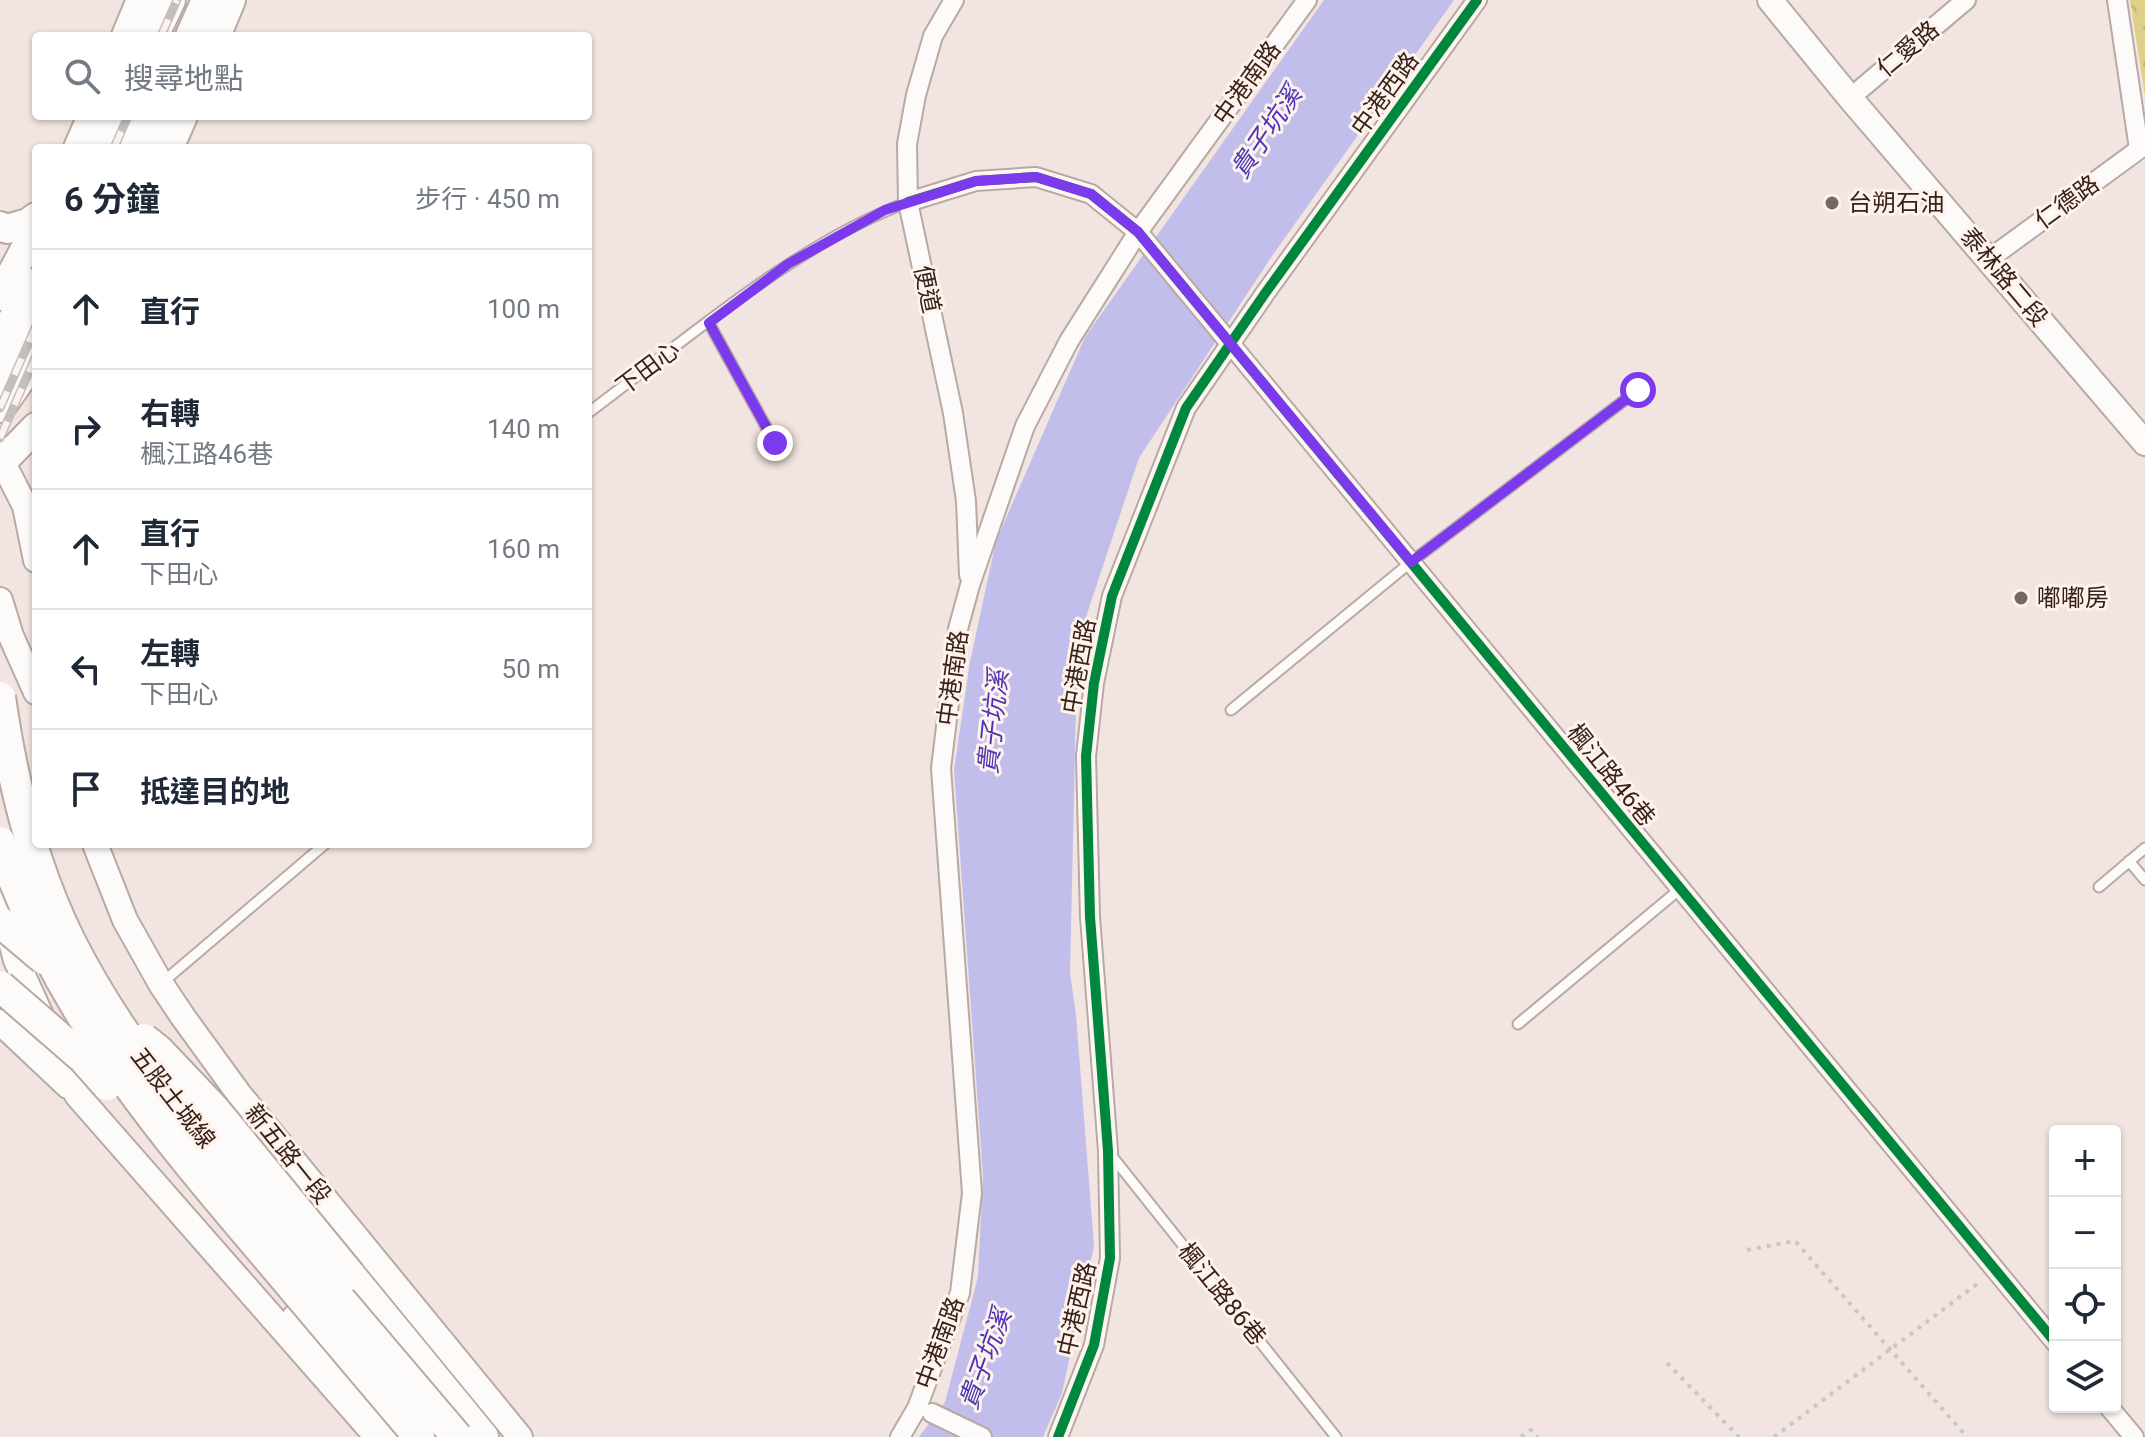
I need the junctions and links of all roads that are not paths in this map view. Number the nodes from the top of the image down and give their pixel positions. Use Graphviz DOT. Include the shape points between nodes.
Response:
graph roads {
  1 [pos="141,0"];
  2 [pos="167,0"];
  3 [pos="182,0"];
  4 [pos="205,0"];
  5 [pos="231,0"];
  6 [pos="954,0"];
  7 [pos="1307,0"];
  8 [pos="1477,0"];
  9 [pos="1770,0"];
  10 [pos="1966,0"];
  11 [pos="2117,0"];
  12 [pos="128,32"];
  13 [pos="154,32"];
  14 [pos="169,32"];
  15 [pos="192,32"];
  16 [pos="218,32"];
  17 [pos="1850,98"];
  18 [pos="90,120"];
  19 [pos="115,120"];
  20 [pos="132,120"];
  21 [pos="154,120"];
  22 [pos="181,120"];
  23 [pos="80,144"];
  24 [pos="105,144"];
  25 [pos="123,144"];
  26 [pos="144,144"];
  27 [pos="171,144"];
  28 [pos="2142,147"];
  29 [pos="908,202"];
  30 [pos="32,220"];
  31 [pos="0,226"];
  32 [pos="32,236"];
  33 [pos="1143,237"];
  34 [pos="1989,259"];
  35 [pos="32,290"];
  36 [pos="0,296"];
  37 [pos="709,323"];
  38 [pos="32,325"];
  39 [pos="1228,339"];
  40 [pos="0,342"];
  41 [pos="32,362"];
  42 [pos="0,369"];
  43 [pos="1638,390"];
  44 [pos="0,407"];
  45 [pos="592,410"];
  46 [pos="32,431"];
  47 [pos="775,443"];
  48 [pos="2145,443"];
  49 [pos="1,458"];
  50 [pos="32,540"];
  51 [pos="1411,562"];
  52 [pos="970,585"];
  53 [pos="0,600"];
  54 [pos="32,683"];
  55 [pos="0,697"];
  56 [pos="1231,710"];
  57 [pos="0,842"];
  58 [pos="32,843"];
  59 [pos="33,848"];
  60 [pos="97,848"];
  61 [pos="320,848"];
  62 [pos="2145,848"];
  63 [pos="2129,861"];
  64 [pos="2145,880"];
  65 [pos="2099,887"];
  66 [pos="1680,889"];
  67 [pos="0,901"];
  68 [pos="0,922"];
  69 [pos="161,984"];
  70 [pos="0,986"];
  71 [pos="0,1022"];
  72 [pos="1518,1024"];
  73 [pos="77,1095"];
  74 [pos="1108,1151"];
  75 [pos="2054,1341"];
  76 [pos="925,1410"];
  77 [pos="2114,1413"];
  78 [pos="377,1437"];
  79 [pos="400,1437"];
  80 [pos="419,1437"];
  81 [pos="457,1437"];
  82 [pos="483,1437"];
  83 [pos="520,1437"];
  84 [pos="900,1437"];
  85 [pos="982,1437"];
  86 [pos="1058,1437"];
  87 [pos="1336,1437"];
  88 [pos="2134,1437"];
  1 -- 12 [label="main road"];
  2 -- 13 [label="highway"];
  3 -- 14 [label="main road"];
  4 -- 15 [label="highway"];
  5 -- 16 [label="main road"];
  6 -- 29 [label="street, 便道" via="933,36 916,95 907,144"];
  7 -- 33 [label="street, 中港南路"];
  8 -- 39 [label="street, 中港西路"];
  9 -- 17 [label="main road, 泰林路二段"];
  10 -- 17 [label="street, 仁愛路"];
  11 -- 28 [label="street"];
  17 -- 34 [label="main road, 泰林路二段"];
  18 -- 23 [label="main road"];
  19 -- 24 [label="highway"];
  20 -- 25 [label="main road"];
  21 -- 26 [label="highway"];
  22 -- 27 [label="main road"];
  28 -- 34 [label="street, 仁德路"];
  29 -- 33 [label="street, 下田心" via="976,181 1036,177 1091,194"];
  29 -- 37 [label="lane, 下田心" via="788,264"];
  29 -- 52 [label="street, 便道" via="953,413 966,501"];
  30 -- 31 [label="main road" via="7,229"];
  32 -- 36 [label="main road"];
  33 -- 39 [label="street, 楓江路46巷"];
  33 -- 52 [label="street, 中港南路" via="1069,341 1025,426"];
  34 -- 48 [label="main road, 泰林路二段"];
  35 -- 40 [label="highway"];
  37 -- 45 [label="lane, 下田心"];
  37 -- 47 [label="lane"];
  38 -- 42 [label="main road"];
  39 -- 51 [label="street, 楓江路46巷"];
  39 -- 74 [label="street, 中港西路" via="1174,436 1112,596 1094,683 1086,756 1090,917"];
  41 -- 44 [label="highway"];
  43 -- 51 [label="lane"];
  46 -- 49 [label="main road"];
  49 -- 50 [label="main road" via="25,506"];
  51 -- 56 [label="lane"];
  51 -- 66 [label="street, 楓江路46巷"];
  52 -- 76 [label="street, 中港南路" via="958,629 941,768 972,1193 960,1293"];
  53 -- 54 [label="main road"];
  55 -- 58 [label="highway, 五股土城線, bridge"];
  57 -- 80 [label="highway, 五股土城線, bridge" via="16,891 56,973 116,1071"];
  59 -- 81 [label="highway, 五股土城線, bridge" via="69,939 130,1042 195,1128"];
  60 -- 69 [label="main road, 新五路一段" via="125,920"];
  61 -- 69 [label="lane"];
  62 -- 63 [label="lane"];
  63 -- 64 [label="lane"];
  63 -- 65 [label="lane"];
  66 -- 72 [label="lane"];
  66 -- 75 [label="street, 楓江路46巷"];
  67 -- 73 [label="main road" via="16,960"];
  68 -- 82 [label="highway, bridge" via="158,1050 214,1109"];
  69 -- 83 [label="main road, 新五路一段" via="239,1094"];
  70 -- 79 [label="highway, bridge" via="84,1059 163,1148 297,1319"];
  71 -- 73 [label="main road"];
  73 -- 78 [label="main road"];
  74 -- 86 [label="street, 中港西路" via="1110,1258 1094,1345"];
  74 -- 87 [label="lane, 楓江路86巷"];
  76 -- 84 [label="street, 中港南路"];
  76 -- 85 [label="street"];
  77 -- 88 [label="street"];
}
